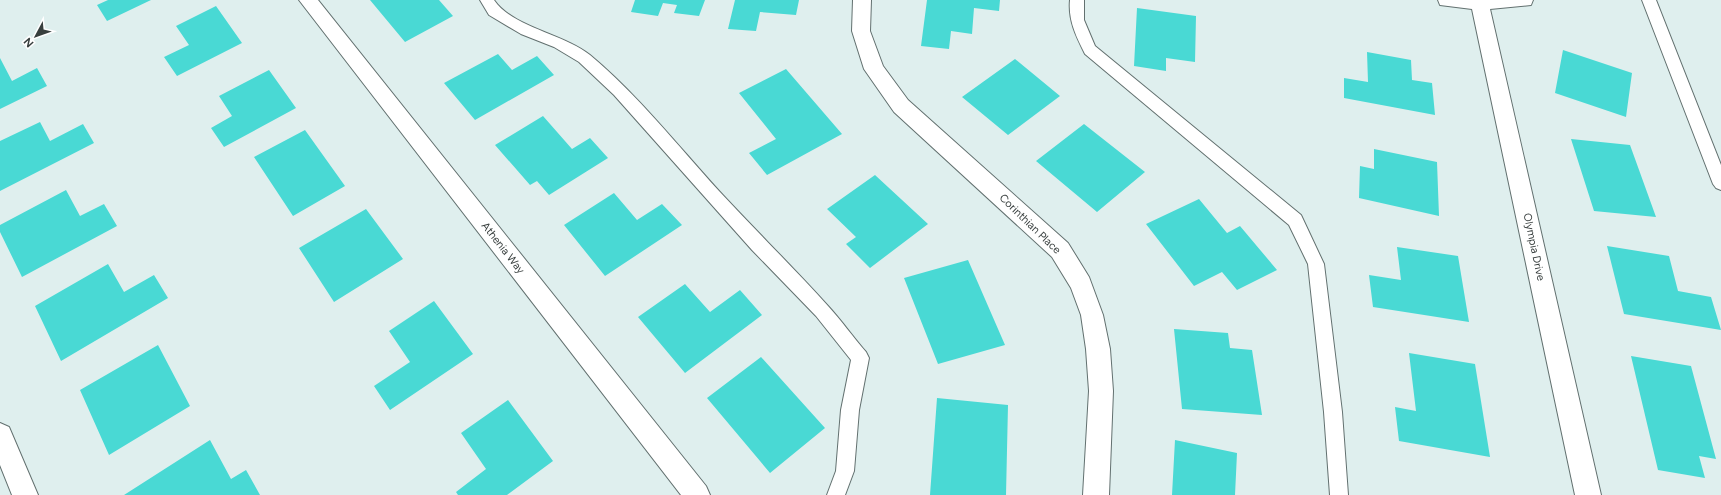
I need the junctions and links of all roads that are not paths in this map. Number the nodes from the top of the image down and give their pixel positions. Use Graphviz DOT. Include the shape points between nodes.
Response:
graph roads {
  1 [pos="308,0"];
  2 [pos="487,0"];
  3 [pos="862,0"];
  4 [pos="1077,0"];
  5 [pos="1447,0"];
  6 [pos="1524,0"];
  7 [pos="1649,0"];
  8 [pos="1479,2"];
  9 [pos="1721,184"];
  10 [pos="0,435"];
  11 [pos="25,495"];
  12 [pos="697,495"];
  13 [pos="836,495"];
  14 [pos="1096,495"];
  15 [pos="1339,495"];
  16 [pos="1588,495"];
  1 -- 12 [label="street, Athenia Way"];
  2 -- 13 [label="lane" via="494,11 526,30 559,43 584,58 619,91 758,245 822,311 860,358 850,410 845,471"];
  3 -- 14 [label="street, Corinthian Place" via="861,31 874,69 901,106 1060,250 1081,284 1092,315 1100,377"];
  4 -- 15 [label="lane" via="1079,30 1090,50 1295,220 1316,264 1333,412"];
  5 -- 8 [label="street"];
  6 -- 8 [label="street"];
  7 -- 9 [label="lane"];
  8 -- 16 [label="street, Olympia Drive"];
  10 -- 11 [label="street"];
}
